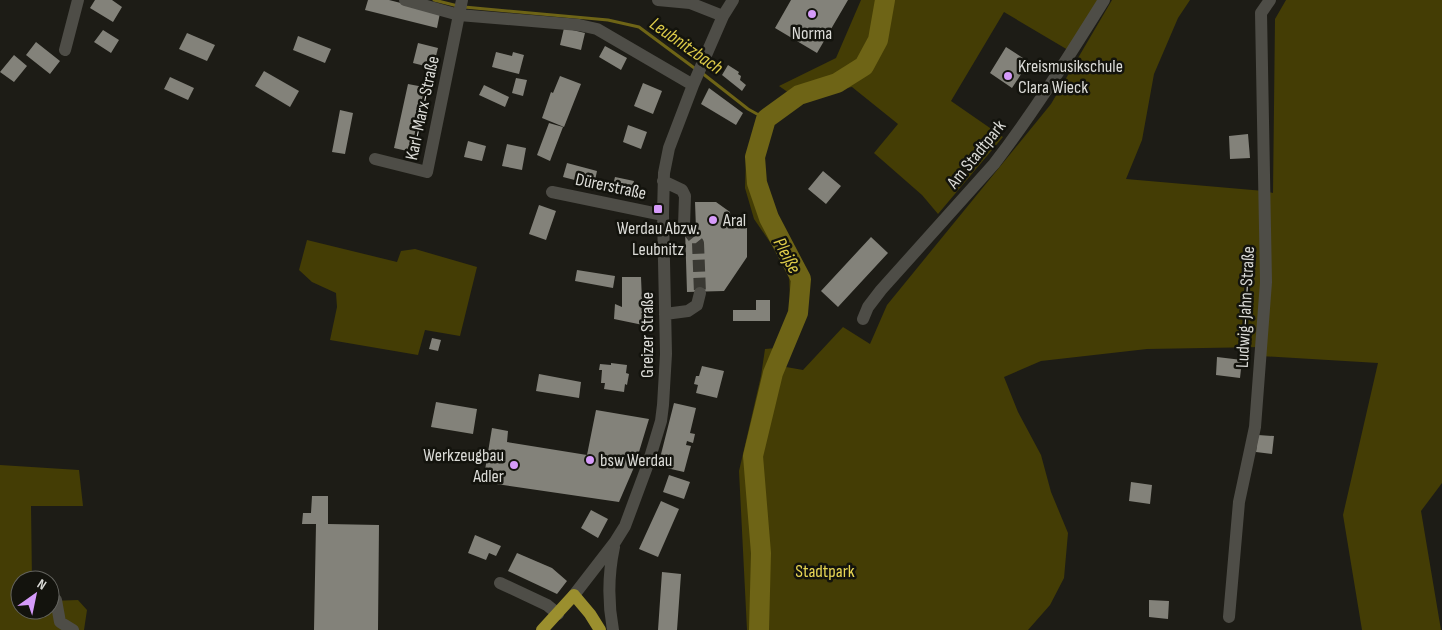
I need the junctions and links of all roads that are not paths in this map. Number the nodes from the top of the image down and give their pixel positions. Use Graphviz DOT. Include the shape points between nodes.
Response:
graph roads {
  1 [pos="78,0"];
  2 [pos="405,0"];
  3 [pos="658,0"];
  4 [pos="733,0"];
  5 [pos="1104,0"];
  6 [pos="1270,0"];
  7 [pos="461,6"];
  8 [pos="723,16"];
  9 [pos="65,50"];
  10 [pos="694,82"];
  11 [pos="375,159"];
  12 [pos="663,181"];
  13 [pos="552,192"];
  14 [pos="663,215"];
  15 [pos="686,228"];
  16 [pos="700,293"];
  17 [pos="666,314"];
  18 [pos="862,319"];
  19 [pos="616,542"];
  20 [pos="500,582"];
  21 [pos="574,595"];
  22 [pos="558,614"];
  23 [pos="1229,617"];
  24 [pos="60,620"];
  25 [pos="73,630"];
  26 [pos="542,630"];
  27 [pos="600,630"];
  28 [pos="613,630"];
  1 -- 9 [label="street"];
  2 -- 7 [label="street"];
  3 -- 8 [label="street" via="690,2"];
  4 -- 8 [label="street, Greizer Straße"];
  5 -- 18 [label="street, Am Stadtpark" via="1011,143 881,290"];
  6 -- 23 [label="street, Ludwig-Jahn-Straße" via="1261,13 1266,282 1255,427 1239,502"];
  7 -- 10 [label="street" via="597,29"];
  7 -- 11 [label="street, Karl-Marx-Straße" via="427,172"];
  8 -- 10 [label="street, Greizer Straße"];
  10 -- 12 [label="street, Greizer Straße" via="669,148"];
  12 -- 14 [label="street, Greizer Straße"];
  12 -- 15 [label="street" via="682,190 685,196"];
  13 -- 14 [label="street, Dürerstraße"];
  14 -- 17 [label="street, Greizer Straße"];
  16 -- 17 [label="street" via="697,305 688,311"];
  17 -- 19 [label="street, Greizer Straße" via="661,421 625,526"];
  19 -- 21 [label="street, Greizer Straße"];
  19 -- 28 [label="street" via="610,567"];
  20 -- 22 [label="street" via="547,605"];
  21 -- 22 [label="main road, Greizer Straße"];
  21 -- 27 [label="main road"];
  22 -- 26 [label="main road, Greizer Straße"];
  24 -- 25 [label="street"];
}
